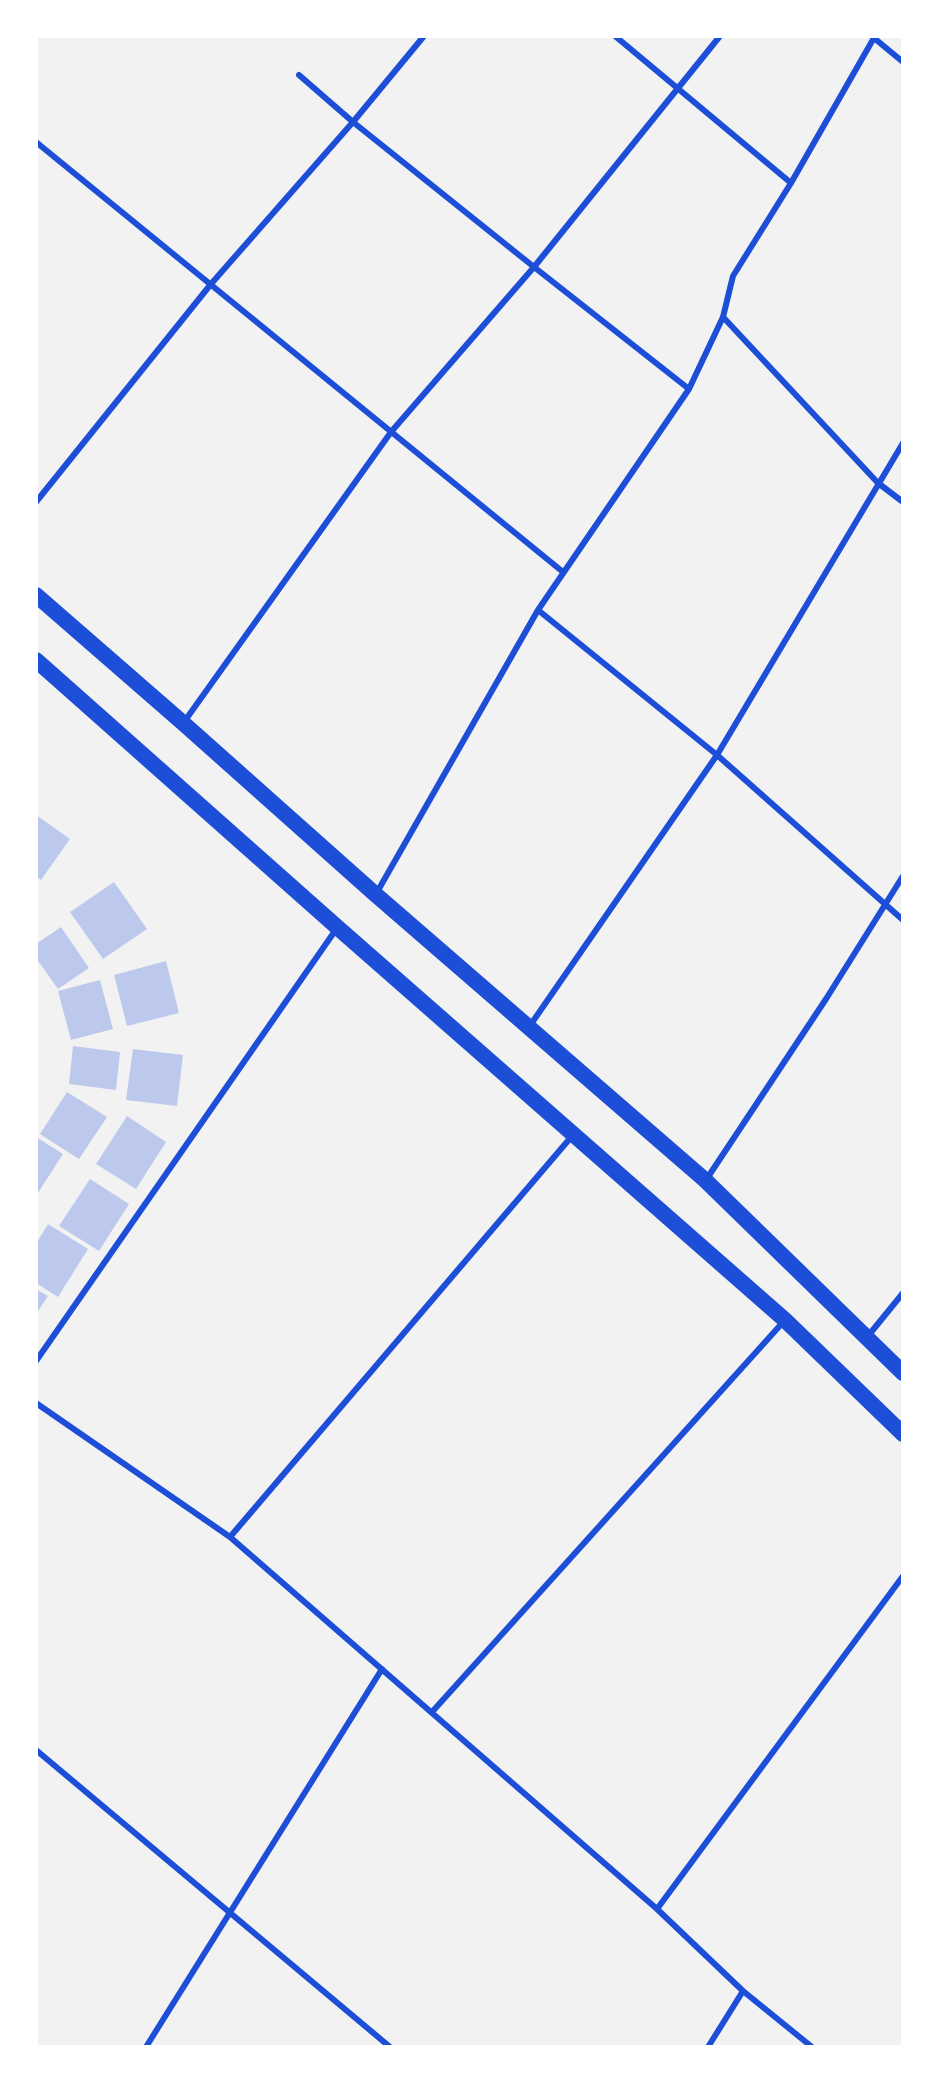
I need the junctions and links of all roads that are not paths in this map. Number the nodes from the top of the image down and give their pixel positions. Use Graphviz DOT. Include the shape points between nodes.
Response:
graph roads {
  1 [pos="424,36"];
  2 [pos="615,36"];
  3 [pos="720,36"];
  4 [pos="875,37"];
  5 [pos="903,63"];
  6 [pos="299,75"];
  7 [pos="679,89"];
  8 [pos="353,122"];
  9 [pos="36,142"];
  10 [pos="791,183"];
  11 [pos="534,267"];
  12 [pos="211,284"];
  13 [pos="723,317"];
  14 [pos="689,389"];
  15 [pos="392,432"];
  16 [pos="903,442"];
  17 [pos="878,483"];
  18 [pos="36,502"];
  19 [pos="903,502"];
  20 [pos="563,572"];
  21 [pos="36,596"];
  22 [pos="538,610"];
  23 [pos="36,660"];
  24 [pos="183,723"];
  25 [pos="717,755"];
  26 [pos="903,876"];
  27 [pos="375,894"];
  28 [pos="885,904"];
  29 [pos="903,920"];
  30 [pos="337,927"];
  31 [pos="528,1027"];
  32 [pos="575,1133"];
  33 [pos="705,1180"];
  34 [pos="903,1293"];
  35 [pos="785,1320"];
  36 [pos="866,1339"];
  37 [pos="36,1361"];
  38 [pos="903,1374"];
  39 [pos="36,1402"];
  40 [pos="903,1434"];
  41 [pos="230,1537"];
  42 [pos="903,1576"];
  43 [pos="382,1669"];
  44 [pos="432,1712"];
  45 [pos="36,1750"];
  46 [pos="657,1909"];
  47 [pos="230,1912"];
  48 [pos="743,1991"];
  49 [pos="146,2047"];
  50 [pos="390,2047"];
  51 [pos="708,2047"];
  52 [pos="812,2047"];
  1 -- 8 [label="street"];
  2 -- 7 [label="street"];
  3 -- 7 [label="street"];
  4 -- 5 [label="street"];
  4 -- 10 [label="street"];
  6 -- 8 [label="street"];
  7 -- 10 [label="street"];
  7 -- 11 [label="street"];
  8 -- 11 [label="street"];
  8 -- 12 [label="street"];
  9 -- 12 [label="street"];
  10 -- 13 [label="street" via="732,276"];
  11 -- 14 [label="street"];
  11 -- 15 [label="street"];
  12 -- 15 [label="street"];
  12 -- 18 [label="street"];
  13 -- 14 [label="street"];
  13 -- 17 [label="street"];
  14 -- 20 [label="street"];
  15 -- 20 [label="street"];
  15 -- 24 [label="street"];
  16 -- 17 [label="street"];
  17 -- 19 [label="street"];
  17 -- 25 [label="street"];
  20 -- 22 [label="street"];
  21 -- 24 [label="highway"];
  22 -- 25 [label="street"];
  22 -- 27 [label="street"];
  23 -- 30 [label="highway"];
  24 -- 27 [label="highway"];
  25 -- 28 [label="street"];
  25 -- 31 [label="street"];
  26 -- 28 [label="street"];
  27 -- 31 [label="highway"];
  28 -- 29 [label="street"];
  28 -- 33 [label="street"];
  30 -- 32 [label="highway"];
  30 -- 37 [label="street"];
  31 -- 33 [label="highway"];
  32 -- 35 [label="highway"];
  32 -- 41 [label="street"];
  33 -- 36 [label="highway"];
  34 -- 36 [label="street"];
  35 -- 40 [label="highway"];
  35 -- 44 [label="street"];
  36 -- 38 [label="highway"];
  39 -- 41 [label="street"];
  41 -- 43 [label="street"];
  42 -- 46 [label="street"];
  43 -- 44 [label="street"];
  43 -- 47 [label="street"];
  44 -- 46 [label="street"];
  45 -- 47 [label="street"];
  46 -- 48 [label="street"];
  47 -- 49 [label="street"];
  47 -- 50 [label="street"];
  48 -- 51 [label="street"];
  48 -- 52 [label="street"];
}
